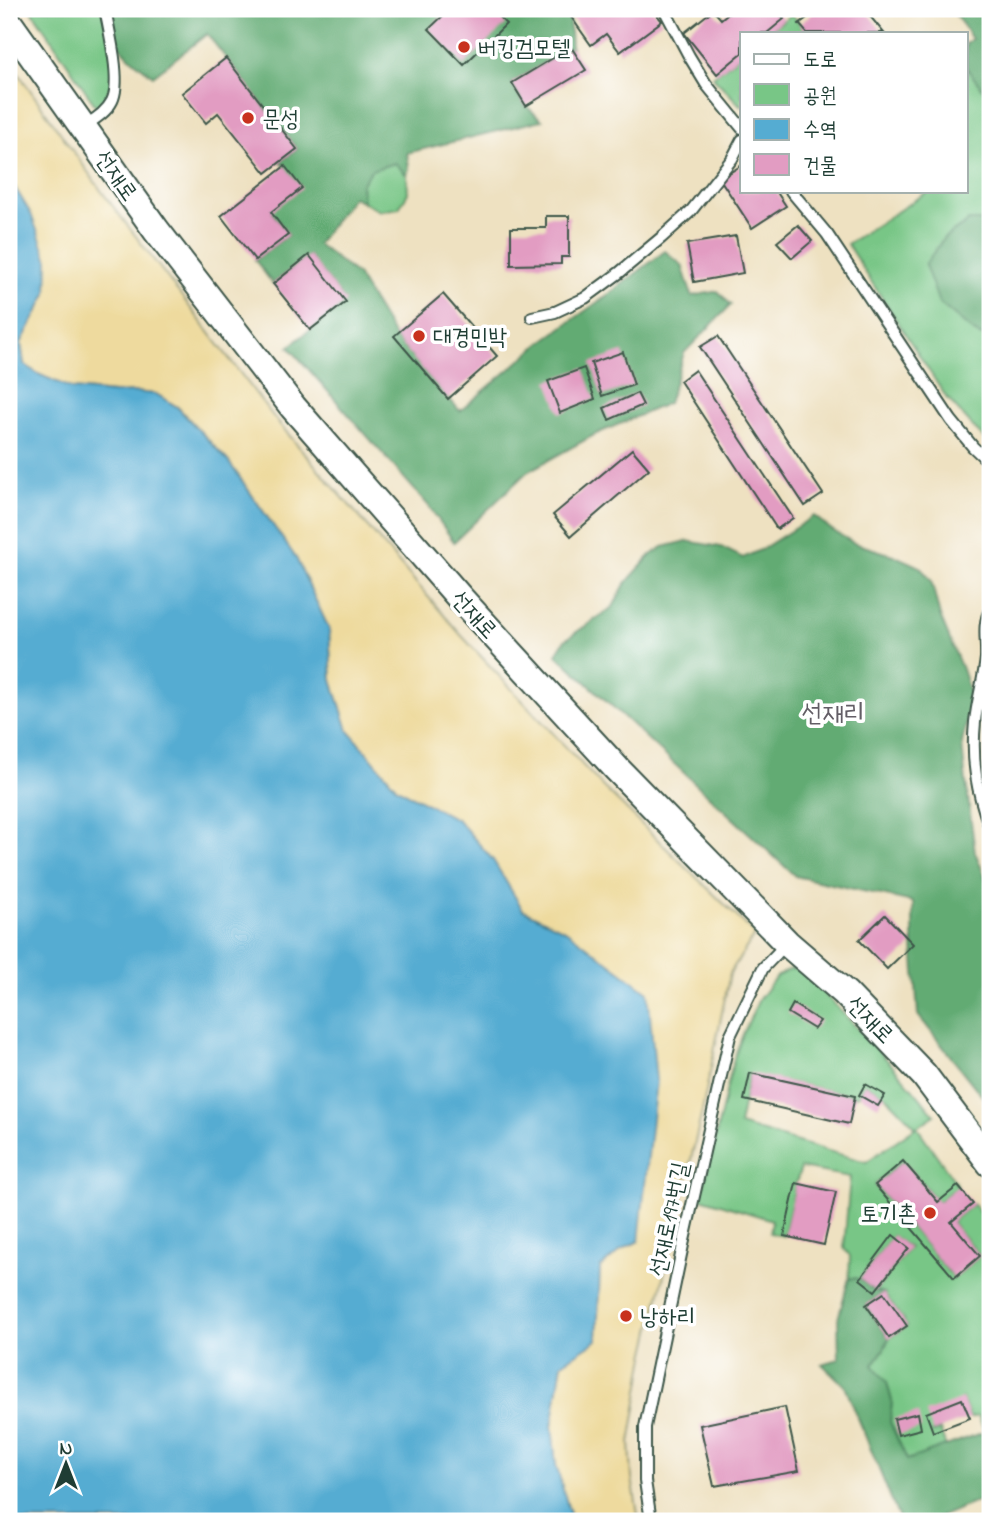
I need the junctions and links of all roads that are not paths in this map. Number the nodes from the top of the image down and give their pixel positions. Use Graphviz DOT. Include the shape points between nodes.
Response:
graph roads {
  1 [pos="105,9"];
  2 [pos="664,9"];
  3 [pos="9,23"];
  4 [pos="740,126"];
  5 [pos="83,127"];
  6 [pos="740,144"];
  7 [pos="792,192"];
  8 [pos="532,317"];
  9 [pos="990,463"];
  10 [pos="990,610"];
  11 [pos="990,828"];
  12 [pos="787,943"];
  13 [pos="990,1163"];
  14 [pos="651,1521"];
  1 -- 5 [label="lane" via="116,79 112,100"];
  2 -- 4 [label="lane" via="706,84"];
  3 -- 5 [label="street, 선재로"];
  5 -- 12 [label="street, 선재로" via="293,407 380,508 618,769"];
  6 -- 8 [label="lane" via="691,211 651,247 584,298"];
  7 -- 9 [label="lane" via="834,244 951,420"];
  10 -- 11 [label="lane" via="973,759"];
  12 -- 13 [label="street, 선재로" via="845,993 924,1075"];
  12 -- 14 [label="lane, 선재로197번길" via="763,968 730,1036 645,1427"];
}
